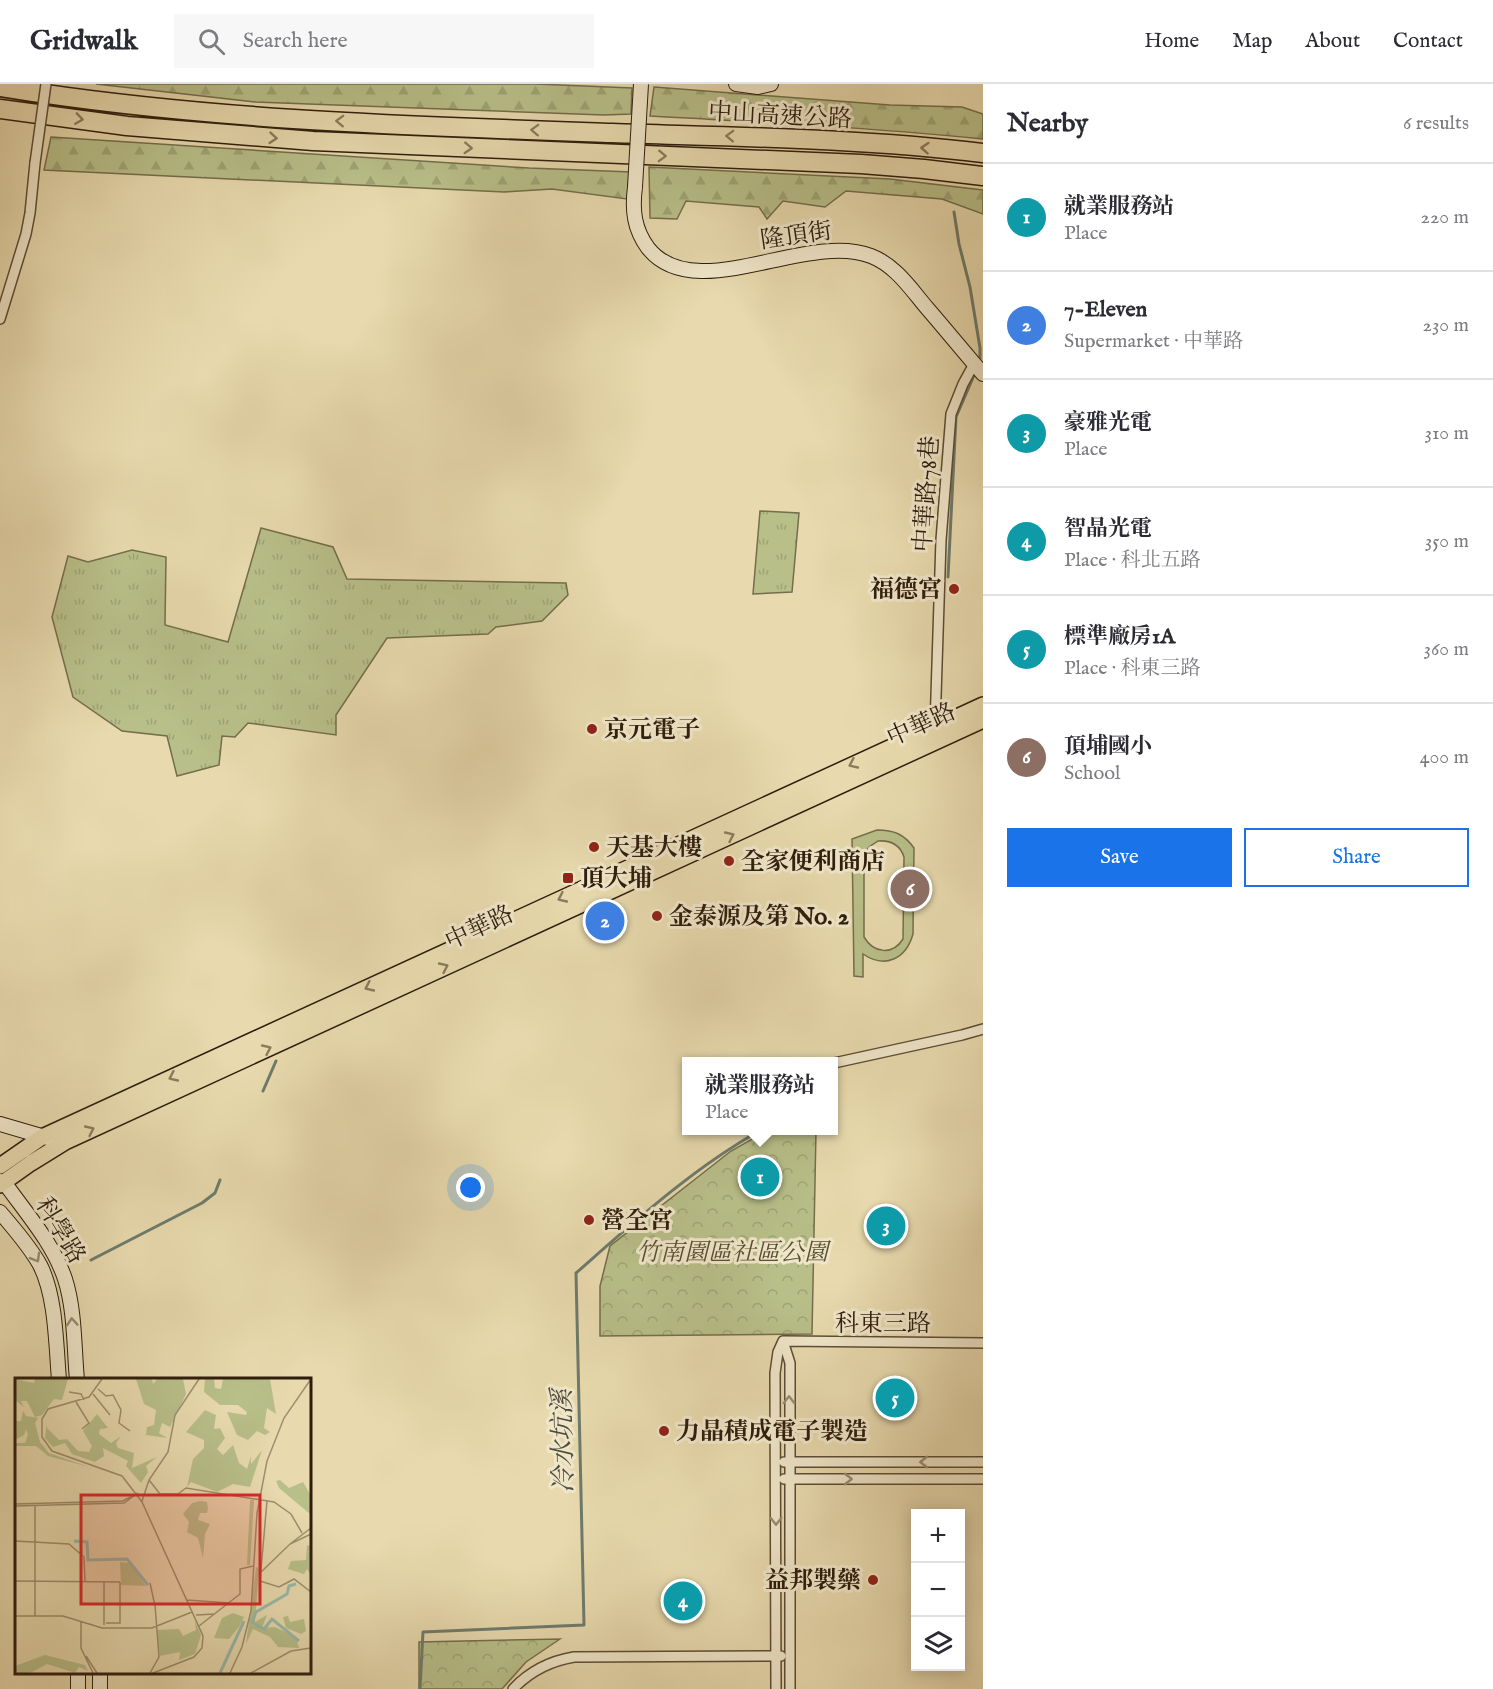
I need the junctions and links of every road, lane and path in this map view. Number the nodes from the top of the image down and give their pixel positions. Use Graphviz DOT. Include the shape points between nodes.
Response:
graph roads {
  1 [pos="46,84"];
  2 [pos="640,84"];
  3 [pos="736,84"];
  4 [pos="771,84"];
  5 [pos="0,87"];
  6 [pos="0,109"];
  7 [pos="983,153"];
  8 [pos="983,176"];
  9 [pos="0,319"];
  10 [pos="980,370"];
  11 [pos="983,705"];
  12 [pos="983,720"];
  13 [pos="938,733"];
  14 [pos="983,1029"];
  15 [pos="838,1063"];
  16 [pos="199,1072"];
  17 [pos="0,1124"];
  18 [pos="42,1137"];
  19 [pos="65,1142"];
  20 [pos="0,1166"];
  21 [pos="1,1183"];
  22 [pos="0,1212"];
  23 [pos="783,1341"];
  24 [pos="983,1343"];
  25 [pos="59,1378"];
  26 [pos="77,1378"];
  27 [pos="776,1462"];
  28 [pos="789,1462"];
  29 [pos="983,1462"];
  30 [pos="776,1479"];
  31 [pos="789,1479"];
  32 [pos="983,1479"];
  33 [pos="776,1656"];
  34 [pos="790,1656"];
  35 [pos="513,1689"];
  36 [pos="776,1689"];
  37 [pos="790,1689"];
  1 -- 9 [label="street, bridge" via="26,234"];
  2 -- 10 [label="street, 隆頂街, bridge" via="633,205 637,230 651,251 670,266 713,271 819,252 845,250 870,255 891,267"];
  3 -- 4 [label="street"];
  7 -- 5 [label="highway, 中山高速公路, one-way" via="763,138 297,119 149,107"];
  6 -- 8 [label="highway, 中山高速公路, one-way" via="128,126 313,141 861,164"];
  10 -- 13 [label="street, 中華路78巷" via="963,384 951,414 941,540"];
  11 -- 13 [label="main road, 中華路"];
  12 -- 13 [label="main road, 中華路"];
  13 -- 16 [label="main road, 中華路"];
  14 -- 15 [label="street"];
  16 -- 18 [label="main road, 中華路, one-way"];
  19 -- 16 [label="main road, 中華路, one-way"];
  17 -- 18 [label="street"];
  18 -- 19 [label="street"];
  18 -- 20 [label="main road, 中華路"];
  19 -- 21 [label="main road, 中華路"];
  26 -- 21 [label="street, 科學路, one-way" via="65,1279 45,1239"];
  22 -- 25 [label="street, 科學路, one-way" via="41,1268 54,1314"];
  23 -- 24 [label="street, 科東三路"];
  23 -- 27 [label="street" via="776,1363"];
  28 -- 23 [label="street, one-way" via="790,1363"];
  27 -- 28 [label="street"];
  27 -- 30 [label="street"];
  29 -- 28 [label="street, one-way"];
  28 -- 31 [label="street"];
  30 -- 31 [label="street"];
  30 -- 33 [label="street, one-way"];
  31 -- 32 [label="street, one-way"];
  31 -- 34 [label="street"];
  33 -- 34 [label="street"];
  33 -- 35 [label="street" via="574,1657 539,1668"];
  33 -- 36 [label="street"];
  34 -- 37 [label="street"];
}
